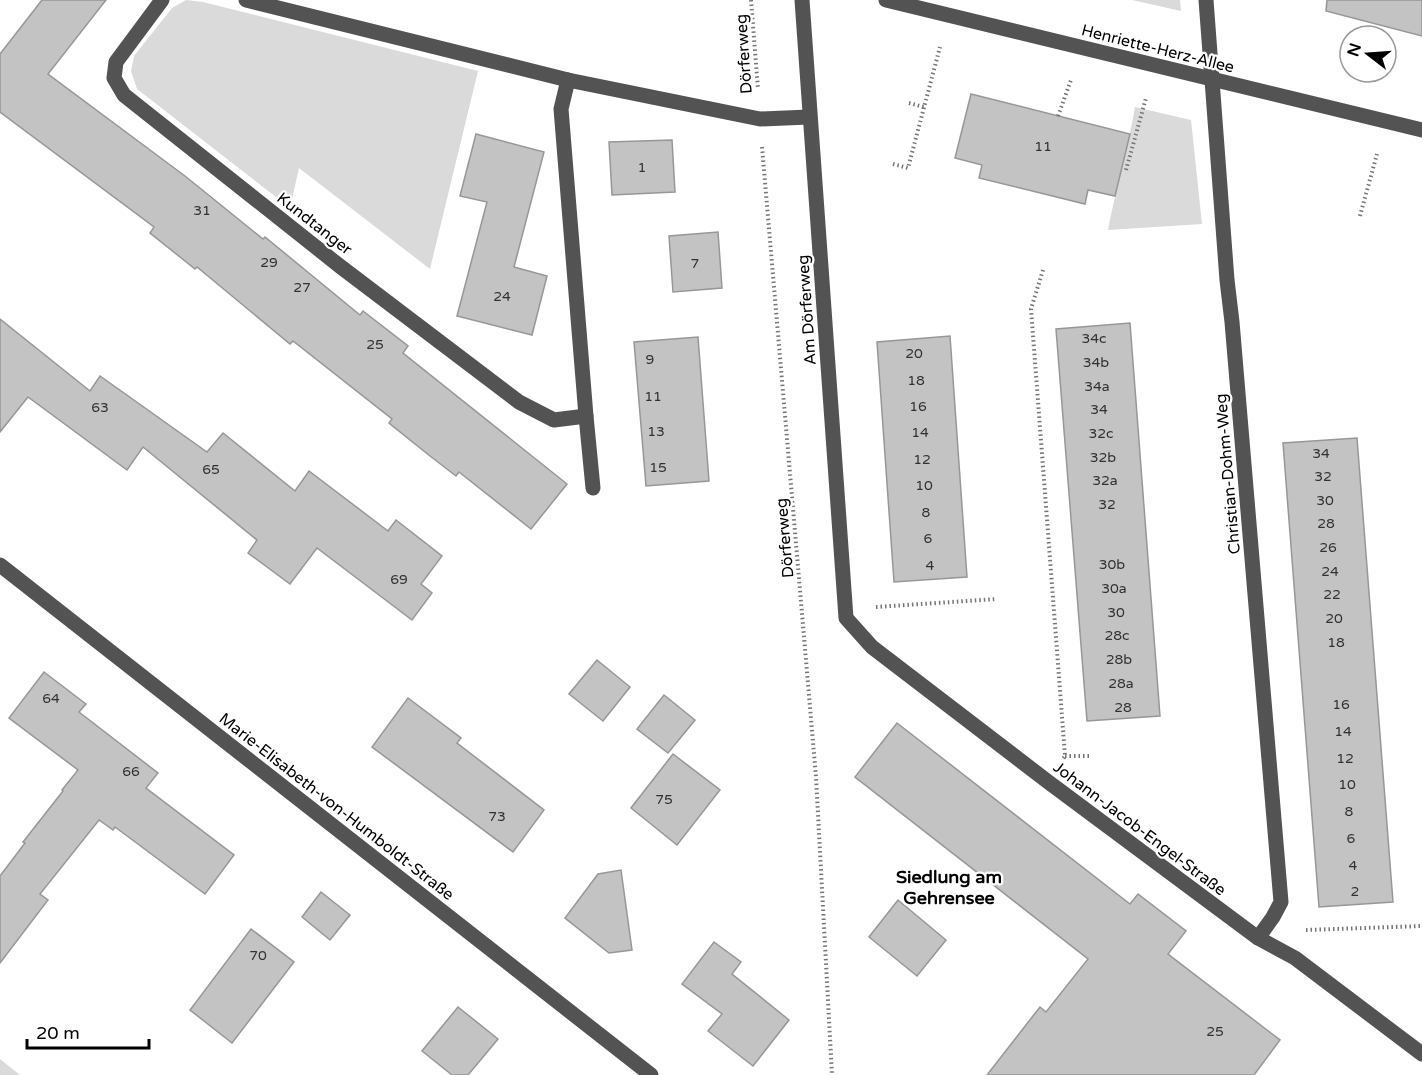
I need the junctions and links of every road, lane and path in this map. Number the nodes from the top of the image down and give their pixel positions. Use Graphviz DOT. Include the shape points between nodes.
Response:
graph roads {
  1 [pos="162,0"];
  2 [pos="246,0"];
  3 [pos="751,0"];
  4 [pos="802,0"];
  5 [pos="886,0"];
  6 [pos="1206,0"];
  7 [pos="940,47"];
  8 [pos="568,80"];
  9 [pos="1212,80"];
  10 [pos="1071,81"];
  11 [pos="1146,98"];
  12 [pos="909,103"];
  13 [pos="924,107"];
  14 [pos="1058,116"];
  15 [pos="809,117"];
  16 [pos="760,119"];
  17 [pos="1422,130"];
  18 [pos="1377,154"];
  19 [pos="893,164"];
  20 [pos="1126,170"];
  21 [pos="1360,216"];
  22 [pos="1042,270"];
  23 [pos="586,416"];
  24 [pos="593,488"];
  25 [pos="0,565"];
  26 [pos="997,599"];
  27 [pos="846,614"];
  28 [pos="1065,756"];
  29 [pos="1092,756"];
  30 [pos="1047,781"];
  31 [pos="1273,917"];
  32 [pos="1422,926"];
  33 [pos="1258,938"];
  34 [pos="1422,1054"];
  35 [pos="651,1075"];
  36 [pos="832,1075"];
  1 -- 23 [label="street, Kundtanger" via="116,62 114,78 124,96 519,402 554,420"];
  2 -- 8 [label="street"];
  3 -- 16 [label="path, Dörferweg"];
  4 -- 15 [label="street, Am Dörferweg"];
  5 -- 9 [label="street, Henriette-Herz-Allee"];
  6 -- 9 [label="street, Christian-Dohm-Weg"];
  7 -- 13 [label="path"];
  8 -- 16 [label="street"];
  8 -- 23 [label="street" via="561,109"];
  9 -- 17 [label="street, Henriette-Herz-Allee"];
  9 -- 31 [label="street, Christian-Dohm-Weg" via="1281,902"];
  10 -- 14 [label="path"];
  11 -- 20 [label="path"];
  12 -- 13 [label="path"];
  13 -- 19 [label="path" via="908,168"];
  15 -- 16 [label="street"];
  15 -- 27 [label="street, Am Dörferweg"];
  16 -- 36 [label="path, Dörferweg" via="816,777"];
  18 -- 21 [label="path"];
  22 -- 28 [label="path" via="1032,309"];
  23 -- 24 [label="street"];
  25 -- 35 [label="street, Marie-Elisabeth-von-Humboldt-Straße"];
  26 -- 27 [label="path"];
  27 -- 30 [label="street, Johann-Jacob-Engel-Straße" via="872,647"];
  28 -- 29 [label="path"];
  28 -- 30 [label="path"];
  30 -- 33 [label="street, Johann-Jacob-Engel-Straße"];
  31 -- 32 [label="path" via="1296,930"];
  31 -- 33 [label="street, Christian-Dohm-Weg"];
  33 -- 34 [label="street, Johann-Jacob-Engel-Straße" via="1295,958"];
}
